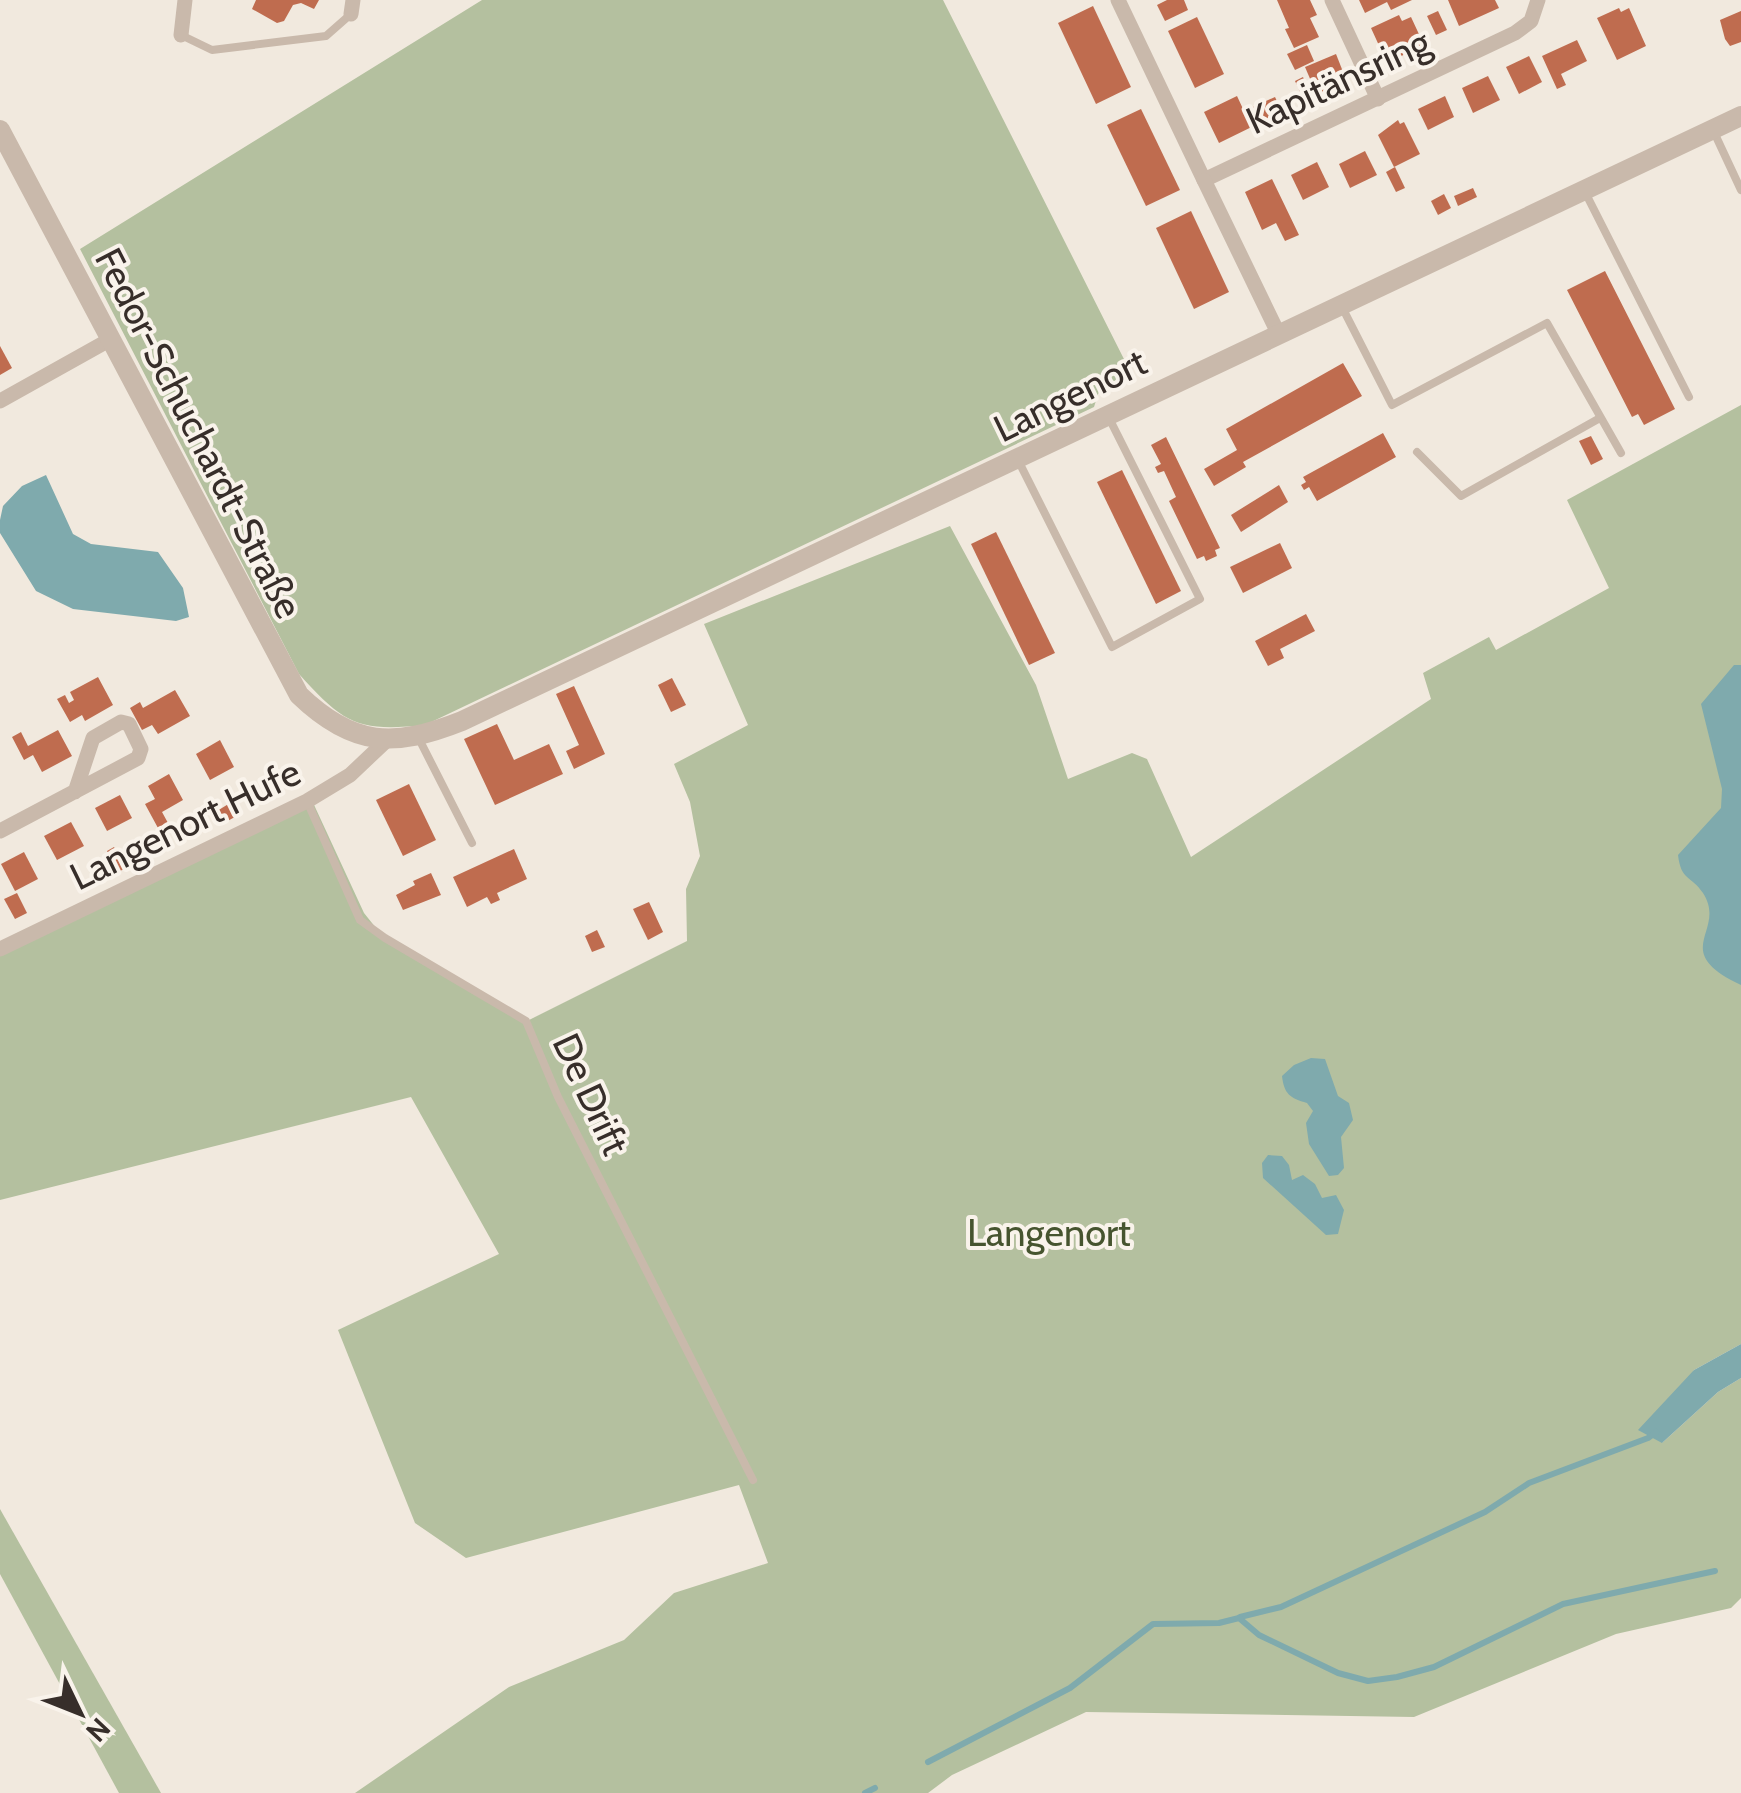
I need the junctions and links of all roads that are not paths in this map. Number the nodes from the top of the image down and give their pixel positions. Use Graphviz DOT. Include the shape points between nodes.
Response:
graph roads {
  1 [pos="185,0"];
  2 [pos="1118,0"];
  3 [pos="1332,0"];
  4 [pos="1538,0"];
  5 [pos="352,7"];
  6 [pos="182,35"];
  7 [pos="1378,99"];
  8 [pos="1741,116"];
  9 [pos="1712,129"];
  10 [pos="0,130"];
  11 [pos="1204,180"];
  12 [pos="1583,188"];
  13 [pos="1741,190"];
  14 [pos="1341,306"];
  15 [pos="1279,334"];
  16 [pos="111,339"];
  17 [pos="1688,398"];
  18 [pos="0,401"];
  19 [pos="1108,416"];
  20 [pos="1600,418"];
  21 [pos="1417,452"];
  22 [pos="1620,453"];
  23 [pos="1018,460"];
  24 [pos="418,737"];
  25 [pos="377,739"];
  26 [pos="75,792"];
  27 [pos="307,801"];
  28 [pos="0,831"];
  29 [pos="472,843"];
  30 [pos="0,950"];
  31 [pos="753,1480"];
  1 -- 6 [label="street"];
  2 -- 11 [label="street"];
  3 -- 7 [label="street"];
  4 -- 7 [label="street, Kapitänsring" via="1530,21 1515,33"];
  5 -- 6 [label="lane" via="326,36 212,50"];
  7 -- 11 [label="street, Kapitänsring"];
  8 -- 9 [label="street, Langenort"];
  9 -- 12 [label="street, Langenort"];
  9 -- 13 [label="lane"];
  10 -- 16 [label="street, Fedor-Schuchardt-Straße"];
  11 -- 15 [label="street"];
  12 -- 14 [label="street, Langenort"];
  12 -- 17 [label="lane"];
  14 -- 15 [label="street, Langenort"];
  14 -- 20 [label="lane" via="1392,406 1547,323"];
  15 -- 19 [label="street, Langenort"];
  16 -- 18 [label="street"];
  16 -- 25 [label="street, Fedor-Schuchardt-Straße" via="298,696 343,730"];
  19 -- 23 [label="street, Langenort"];
  19 -- 23 [label="lane" via="1200,599 1112,647"];
  20 -- 21 [label="lane" via="1461,496"];
  20 -- 22 [label="lane"];
  23 -- 24 [label="street, Langenort"];
  24 -- 25 [label="street, Langenort"];
  24 -- 29 [label="lane"];
  25 -- 27 [label="street, Langenort Hufe" via="350,775"];
  26 -- 26 [label="street" via="138,758 141,749 129,724 93,738"];
  26 -- 28 [label="street"];
  27 -- 30 [label="street, Langenort Hufe"];
  27 -- 31 [label="lane, De Drift" via="360,920 526,1021 558,1097"];
}
